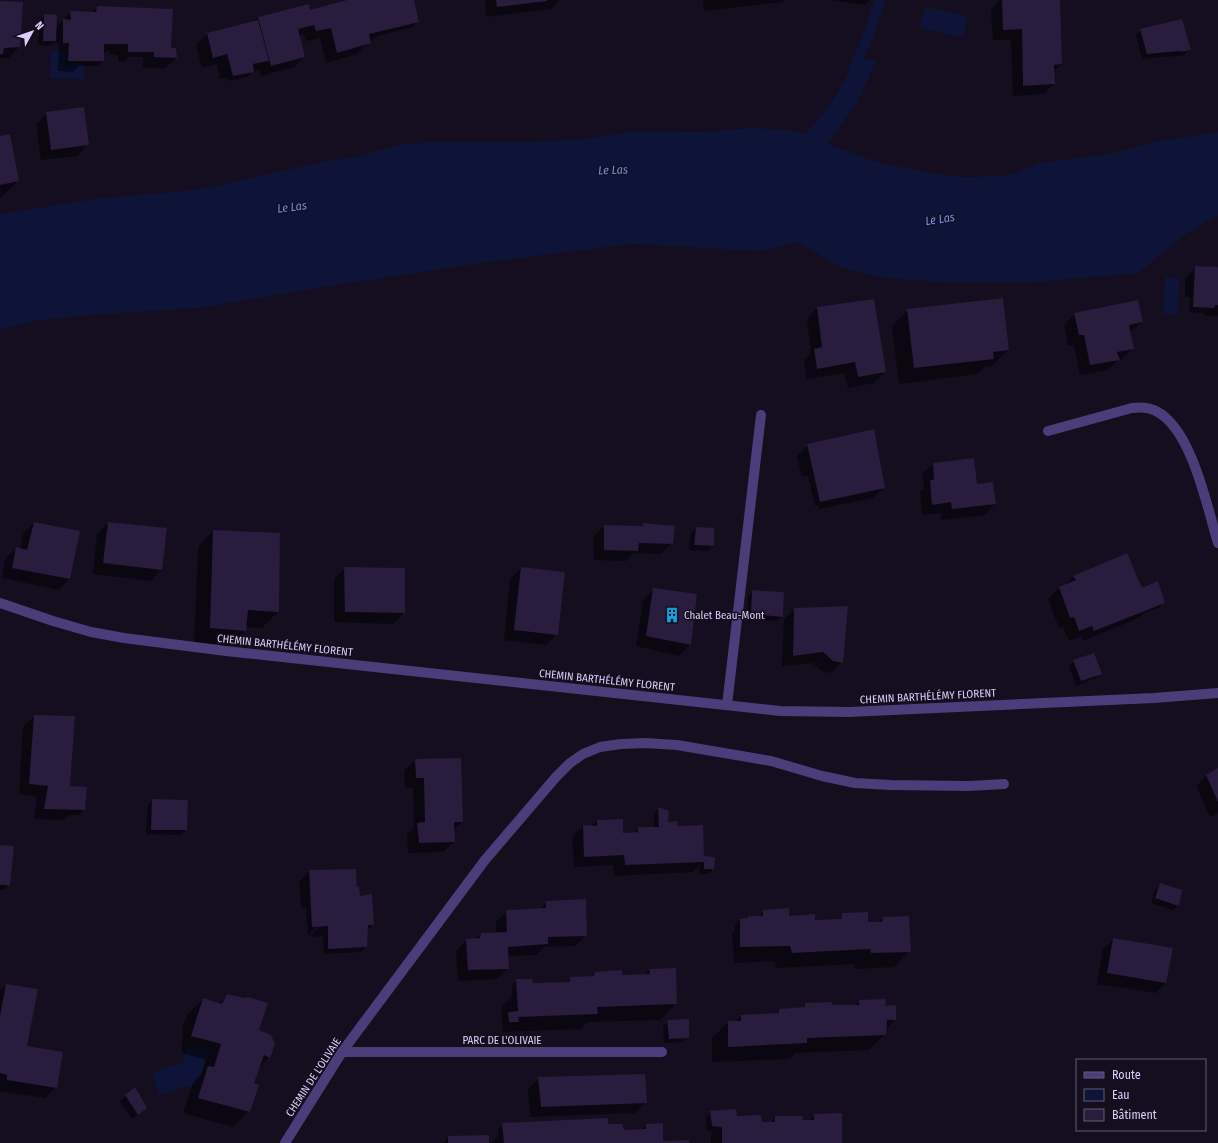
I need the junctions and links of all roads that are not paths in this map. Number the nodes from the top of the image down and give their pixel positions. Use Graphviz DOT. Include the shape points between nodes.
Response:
graph roads {
  1 [pos="761,415"];
  2 [pos="1048,431"];
  3 [pos="1218,543"];
  4 [pos="0,603"];
  5 [pos="1218,693"];
  6 [pos="727,705"];
  7 [pos="1004,784"];
  8 [pos="342,1052"];
  9 [pos="662,1052"];
  10 [pos="285,1143"];
  1 -- 6 [label="street"];
  2 -- 3 [label="street" via="1132,408 1155,410 1174,426 1182,439 1200,481"];
  4 -- 6 [label="street, CHEMIN BARTHÉLÉMY FLORENT" via="90,632 124,638"];
  5 -- 6 [label="street, CHEMIN BARTHÉLÉMY FLORENT" via="849,712 780,711"];
  7 -- 8 [label="street, CHEMIN DE L'OLIVAIE" via="969,786 856,783 771,761 677,745 645,743 600,747 570,763 485,860"];
  8 -- 9 [label="street, PARC DE L'OLIVAIE"];
  8 -- 10 [label="street, CHEMIN DE L'OLIVAIE"];
}
